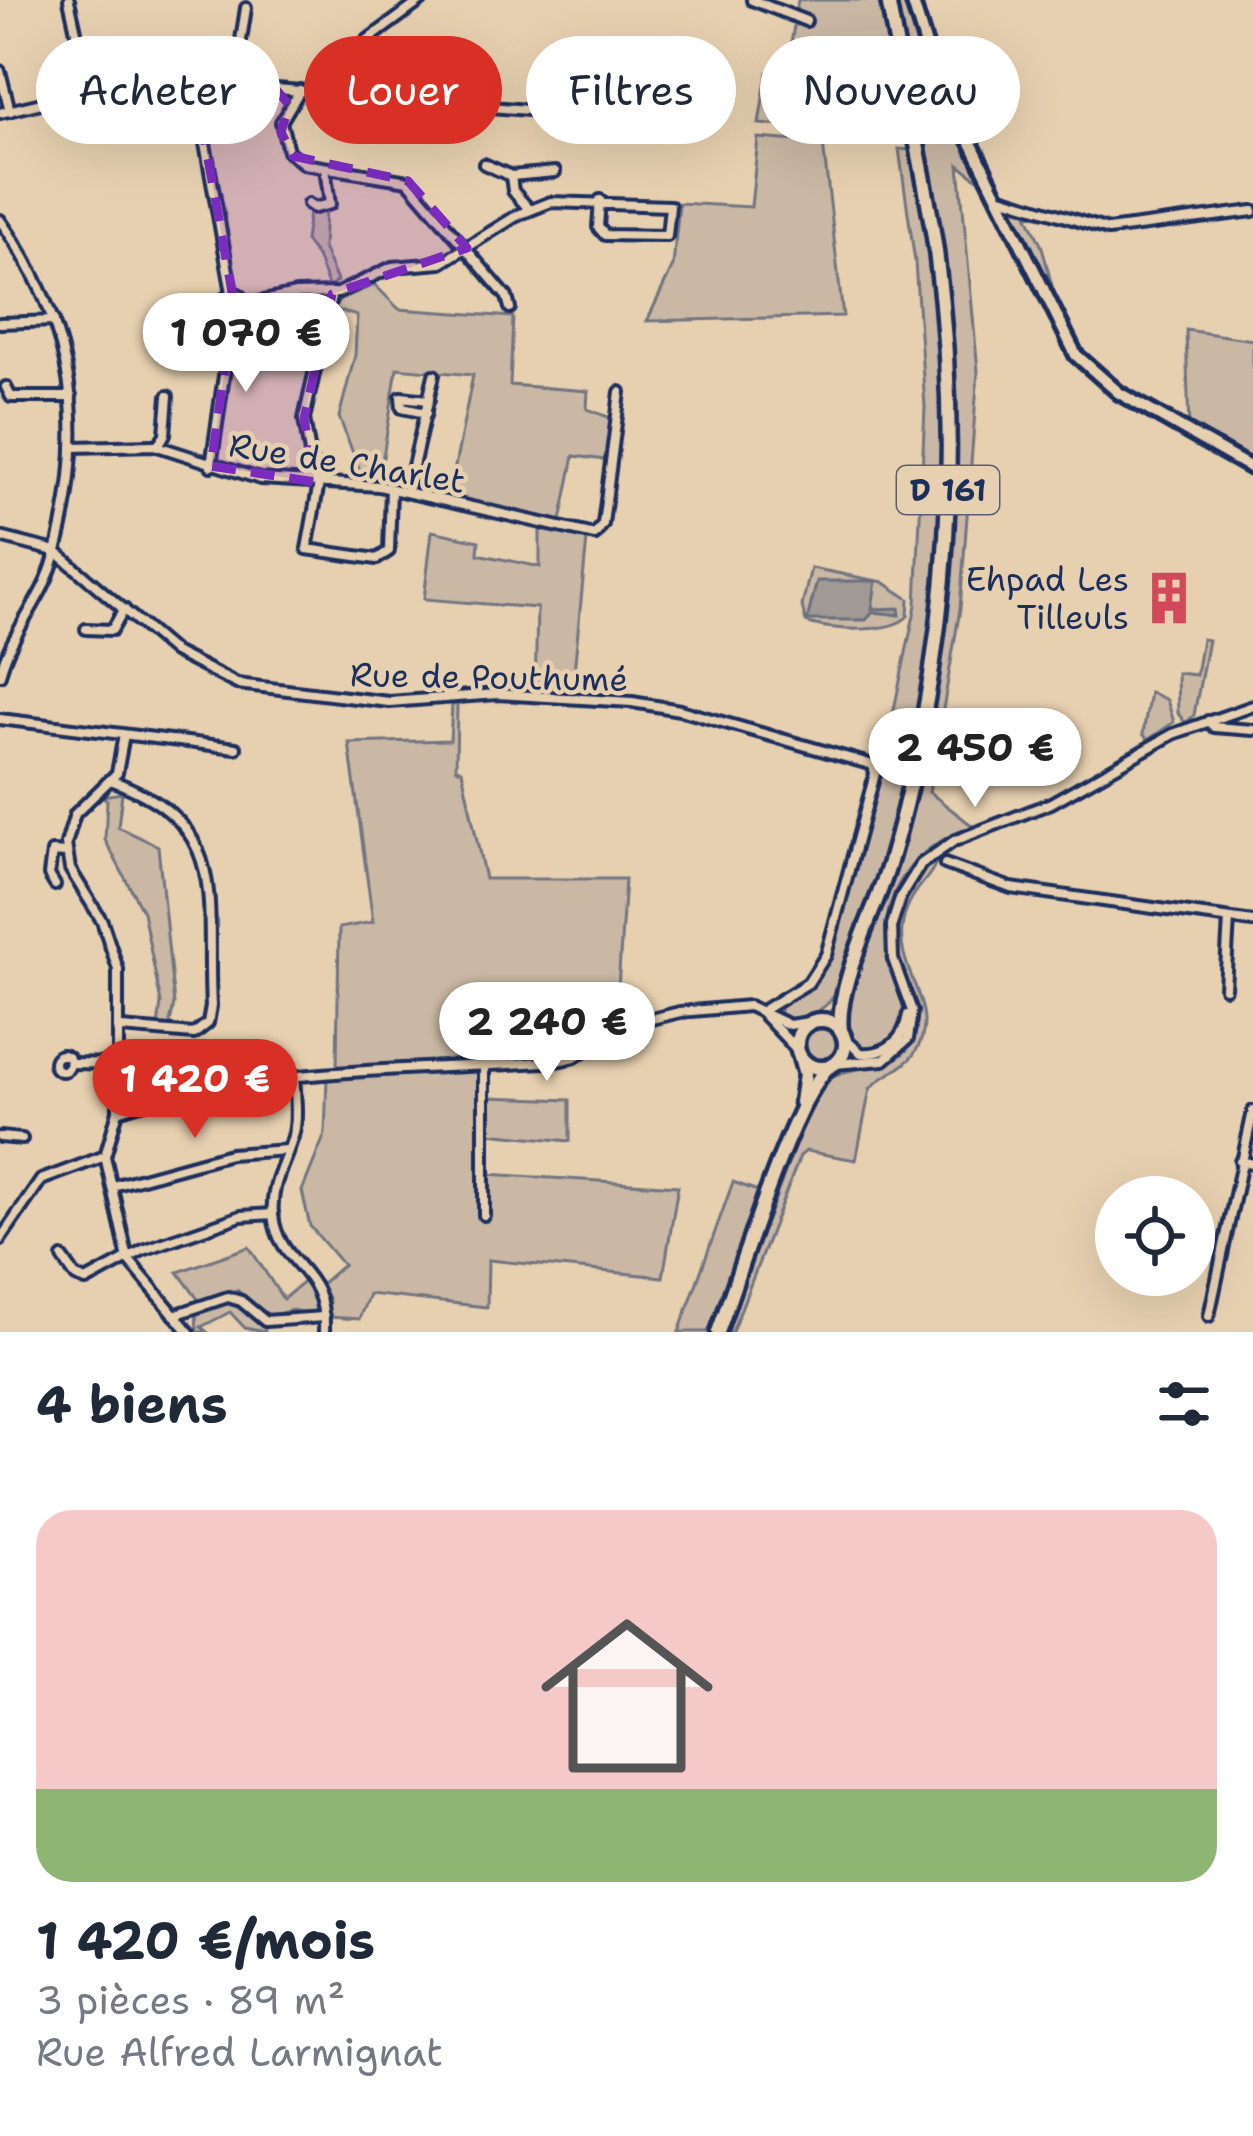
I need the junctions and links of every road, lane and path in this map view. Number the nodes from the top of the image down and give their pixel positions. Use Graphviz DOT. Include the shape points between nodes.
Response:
graph roads {
  1 [pos="69,0"];
  2 [pos="422,0"];
  3 [pos="752,0"];
  4 [pos="888,0"];
  5 [pos="912,0"];
  6 [pos="246,8"];
  7 [pos="806,21"];
  8 [pos="77,36"];
  9 [pos="242,36"];
  10 [pos="373,36"];
  11 [pos="0,71"];
  12 [pos="280,89"];
  13 [pos="304,91"];
  14 [pos="280,94"];
  15 [pos="36,104"];
  16 [pos="289,105"];
  17 [pos="5,112"];
  18 [pos="205,144"];
  19 [pos="484,164"];
  20 [pos="325,168"];
  21 [pos="555,172"];
  22 [pos="511,176"];
  23 [pos="997,196"];
  24 [pos="600,200"];
  25 [pos="308,203"];
  26 [pos="529,209"];
  27 [pos="1253,211"];
  28 [pos="0,220"];
  29 [pos="467,248"];
  30 [pos="232,293"];
  31 [pos="332,293"];
  32 [pos="244,305"];
  33 [pos="510,308"];
  34 [pos="233,313"];
  35 [pos="54,321"];
  36 [pos="0,323"];
  37 [pos="434,375"];
  38 [pos="6,387"];
  39 [pos="620,392"];
  40 [pos="168,396"];
  41 [pos="71,397"];
  42 [pos="429,400"];
  43 [pos="426,413"];
  44 [pos="158,446"];
  45 [pos="74,447"];
  46 [pos="212,466"];
  47 [pos="1253,469"];
  48 [pos="317,483"];
  49 [pos="391,488"];
  50 [pos="407,492"];
  51 [pos="0,537"];
  52 [pos="55,551"];
  53 [pos="124,609"];
  54 [pos="86,629"];
  55 [pos="0,675"];
  56 [pos="1253,706"];
  57 [pos="0,719"];
  58 [pos="1208,721"];
  59 [pos="1253,730"];
  60 [pos="124,734"];
  61 [pos="236,748"];
  62 [pos="112,781"];
  63 [pos="66,853"];
  64 [pos="945,864"];
  65 [pos="55,885"];
  66 [pos="1229,920"];
  67 [pos="1253,922"];
  68 [pos="853,973"];
  69 [pos="1225,988"];
  70 [pos="908,1001"];
  71 [pos="762,1012"];
  72 [pos="813,1021"];
  73 [pos="121,1028"];
  74 [pos="843,1034"];
  75 [pos="799,1054"];
  76 [pos="70,1063"];
  77 [pos="120,1064"];
  78 [pos="484,1065"];
  79 [pos="832,1065"];
  80 [pos="294,1076"];
  81 [pos="118,1111"];
  82 [pos="1253,1111"];
  83 [pos="793,1133"];
  84 [pos="0,1137"];
  85 [pos="22,1139"];
  86 [pos="287,1150"];
  87 [pos="105,1156"];
  88 [pos="1240,1161"];
  89 [pos="1253,1164"];
  90 [pos="113,1186"];
  91 [pos="0,1214"];
  92 [pos="273,1214"];
  93 [pos="16,1215"];
  94 [pos="484,1215"];
  95 [pos="0,1240"];
  96 [pos="63,1258"];
  97 [pos="128,1259"];
  98 [pos="174,1315"];
  99 [pos="1209,1316"];
  100 [pos="324,1317"];
  101 [pos="189,1332"];
  102 [pos="324,1332"];
  103 [pos="718,1332"];
  1 -- 8 [label="street"];
  2 -- 10 [label="street"];
  3 -- 7 [label="street"];
  4 -- 68 [label="main road, D 161" via="938,268 948,502 924,716 896,841"];
  5 -- 23 [label="main road" via="931,62"];
  6 -- 9 [label="street"];
  11 -- 17 [label="street"];
  12 -- 13 [label="street"];
  13 -- 16 [label="street"];
  14 -- 16 [label="street"];
  15 -- 17 [label="street"];
  16 -- 20 [label="street" via="280,127 288,151"];
  18 -- 30 [label="street"];
  19 -- 22 [label="street"];
  20 -- 25 [label="street" via="329,204"];
  20 -- 29 [label="street" via="408,181"];
  21 -- 22 [label="street"];
  22 -- 26 [label="street"];
  23 -- 27 [label="street" via="1108,230"];
  23 -- 47 [label="main road" via="1090,372"];
  24 -- 24 [label="street" via="670,206 667,236 605,236"];
  24 -- 26 [label="street"];
  26 -- 29 [label="street"];
  28 -- 35 [label="street" via="38,275"];
  29 -- 31 [label="street" via="441,263 392,267"];
  29 -- 33 [label="street"];
  30 -- 32 [label="street"];
  30 -- 34 [label="street" via="224,303"];
  31 -- 32 [label="street"];
  31 -- 48 [label="street" via="304,419"];
  32 -- 34 [label="street"];
  34 -- 46 [label="street"];
  35 -- 36 [label="street"];
  35 -- 41 [label="street"];
  37 -- 42 [label="street"];
  38 -- 41 [label="street" via="11,397"];
  39 -- 50 [label="street, Rue de Charlet" via="597,534"];
  40 -- 44 [label="street"];
  41 -- 45 [label="street"];
  42 -- 43 [label="street"];
  42 -- 43 [label="street" via="401,398 402,408"];
  43 -- 50 [label="street"];
  44 -- 45 [label="street, Rue de Charlet"];
  44 -- 46 [label="street, Rue de Charlet"];
  45 -- 52 [label="street"];
  46 -- 48 [label="street, Rue de Charlet"];
  48 -- 49 [label="street, Rue de Charlet"];
  48 -- 49 [label="street" via="307,549 377,559 389,551"];
  49 -- 50 [label="street, Rue de Charlet"];
  51 -- 52 [label="street"];
  52 -- 53 [label="street, Rue de Pouthumé"];
  52 -- 55 [label="street"];
  53 -- 54 [label="street" via="112,630"];
  53 -- 71 [label="street, Rue de Pouthumé" via="180,656 237,685 389,702 497,694 632,702 873,765 828,950 811,981"];
  56 -- 58 [label="street"];
  57 -- 60 [label="street"];
  58 -- 59 [label="street"];
  58 -- 70 [label="street" via="926,860 904,889 892,925 893,959"];
  60 -- 61 [label="street"];
  60 -- 62 [label="street"];
  62 -- 63 [label="street" via="75,814"];
  62 -- 73 [label="street" via="166,805 196,842 211,1006 208,1023 194,1034"];
  63 -- 65 [label="street" via="52,852"];
  63 -- 73 [label="street" via="114,953"];
  64 -- 66 [label="street" via="1011,888"];
  66 -- 67 [label="street"];
  66 -- 69 [label="street"];
  68 -- 72 [label="main road, D 161"];
  68 -- 74 [label="main road, D 161" via="840,1010"];
  70 -- 74 [label="street" via="906,1028 889,1048 865,1054"];
  70 -- 79 [label="street" via="911,1031 895,1055"];
  71 -- 72 [label="street" via="789,1025"];
  71 -- 75 [label="street"];
  71 -- 78 [label="street" via="749,1006 669,1014 619,1027 575,1057"];
  72 -- 74 [label="main road" via="832,1022"];
  72 -- 75 [label="main road" via="799,1033"];
  73 -- 77 [label="street"];
  74 -- 79 [label="main road" via="842,1055"];
  75 -- 79 [label="main road" via="813,1067"];
  75 -- 83 [label="main road" via="805,1082"];
  76 -- 77 [label="street"];
  77 -- 81 [label="street"];
  78 -- 80 [label="street"];
  78 -- 94 [label="street"];
  79 -- 83 [label="main road" via="814,1083"];
  80 -- 81 [label="street" via="209,1085"];
  80 -- 86 [label="street" via="295,1130"];
  81 -- 87 [label="street"];
  82 -- 88 [label="street"];
  83 -- 103 [label="main road"];
  84 -- 85 [label="street"];
  86 -- 90 [label="street" via="230,1154"];
  86 -- 92 [label="street" via="272,1187"];
  87 -- 90 [label="street"];
  87 -- 93 [label="street" via="46,1176"];
  88 -- 89 [label="street"];
  88 -- 99 [label="street"];
  90 -- 97 [label="street"];
  91 -- 93 [label="street"];
  92 -- 97 [label="street" via="242,1216"];
  92 -- 100 [label="street" via="290,1255 322,1292"];
  93 -- 95 [label="street"];
  96 -- 97 [label="street" via="86,1281"];
  97 -- 98 [label="street"];
  98 -- 100 [label="street" via="228,1297 266,1322"];
  98 -- 101 [label="street"];
  100 -- 102 [label="street"];
}
